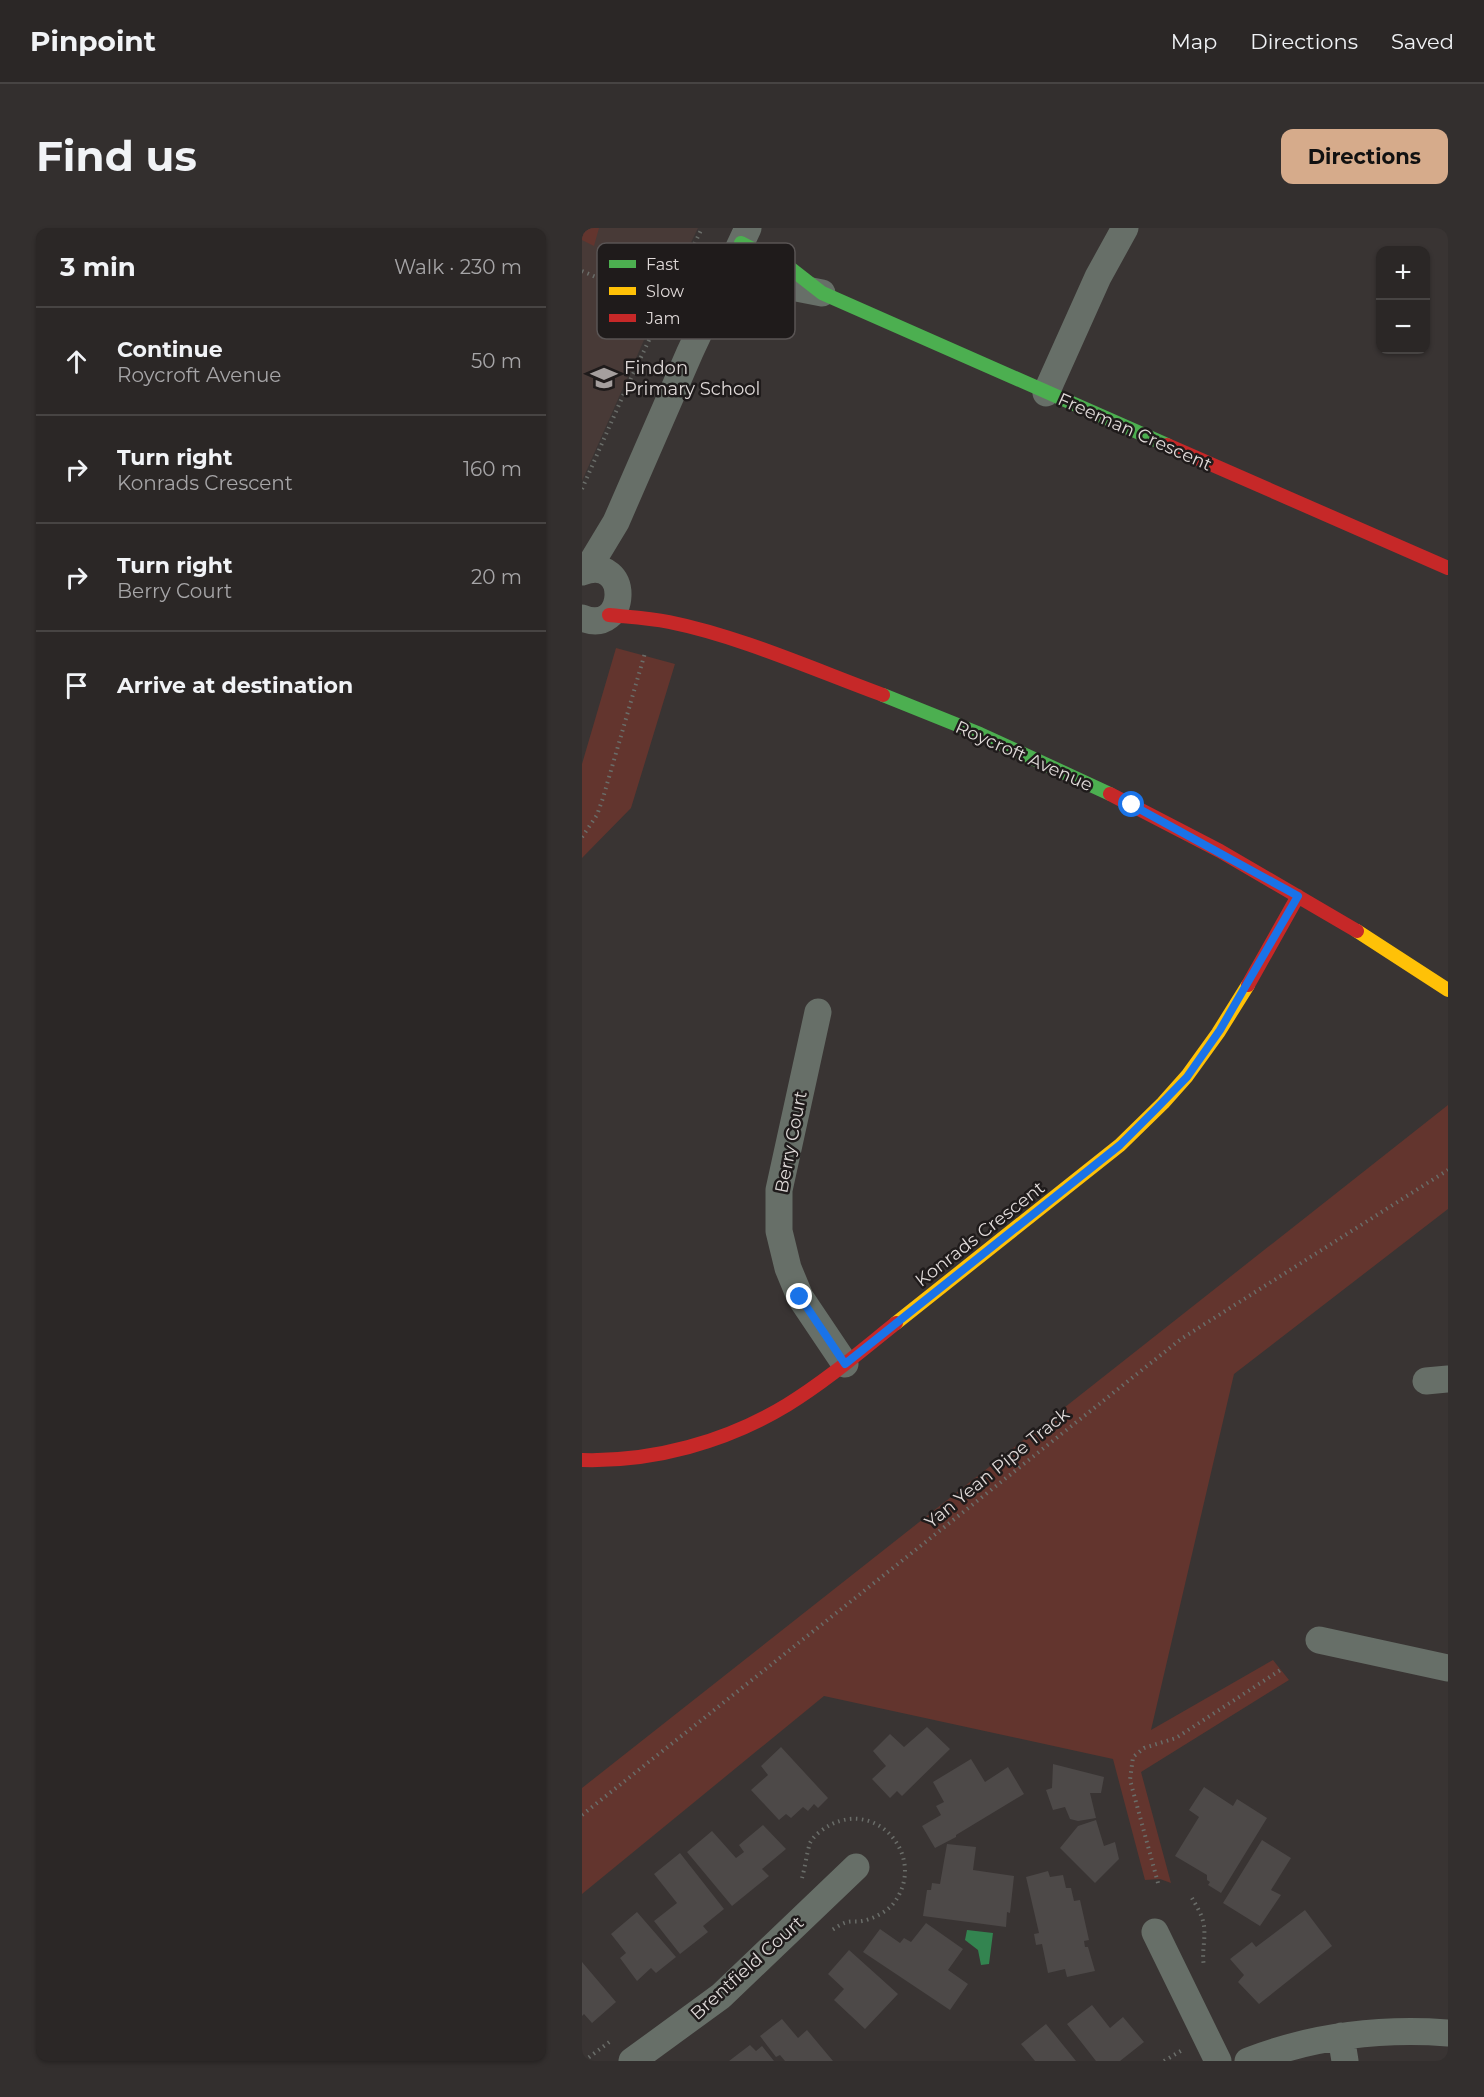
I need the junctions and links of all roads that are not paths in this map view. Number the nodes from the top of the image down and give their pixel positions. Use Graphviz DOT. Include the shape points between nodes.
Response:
graph roads {
  1 [pos="1125,228"];
  2 [pos="795,288"];
  3 [pos="822,293"];
  4 [pos="698,339"];
  5 [pos="1046,393"];
  6 [pos="1448,568"];
  7 [pos="593,574"];
  8 [pos="609,615"];
  9 [pos="582,618"];
  10 [pos="672,623"];
  11 [pos="1298,896"];
  12 [pos="1448,990"];
  13 [pos="818,1012"];
  14 [pos="845,1364"];
  15 [pos="582,1460"];
  16 [pos="1319,1640"];
  17 [pos="1448,1668"];
  18 [pos="856,1867"];
  19 [pos="1155,1932"];
  20 [pos="1448,2033"];
  21 [pos="1343,2049"];
  22 [pos="632,2061"];
  23 [pos="1218,2061"];
  24 [pos="1248,2061"];
  1 -- 5 [label="street" via="1098,277"];
  2 -- 3 [label="street, Freeman Crescent"];
  3 -- 5 [label="street, Freeman Crescent"];
  4 -- 7 [label="street"];
  5 -- 6 [label="street, Freeman Crescent"];
  7 -- 8 [label="street" via="619,595 615,610"];
  7 -- 10 [label="street, Roycroft Avenue"];
  8 -- 9 [label="street" via="594,621"];
  8 -- 10 [label="street, Roycroft Avenue"];
  10 -- 11 [label="street, Roycroft Avenue" via="846,681 950,722 1132,805"];
  11 -- 12 [label="street, Roycroft Avenue"];
  11 -- 14 [label="street, Konrads Crescent" via="1220,1030 1187,1077 1120,1145"];
  13 -- 14 [label="street, Berry Court" via="779,1190 779,1231 800,1297"];
  14 -- 15 [label="street, Konrads Crescent" via="769,1415 725,1434 633,1458"];
  16 -- 17 [label="street"];
  18 -- 22 [label="street, Brentfield Court" via="721,1996"];
  19 -- 23 [label="street"];
  20 -- 21 [label="street" via="1378,2031"];
  21 -- 24 [label="street" via="1308,2042"];
}
